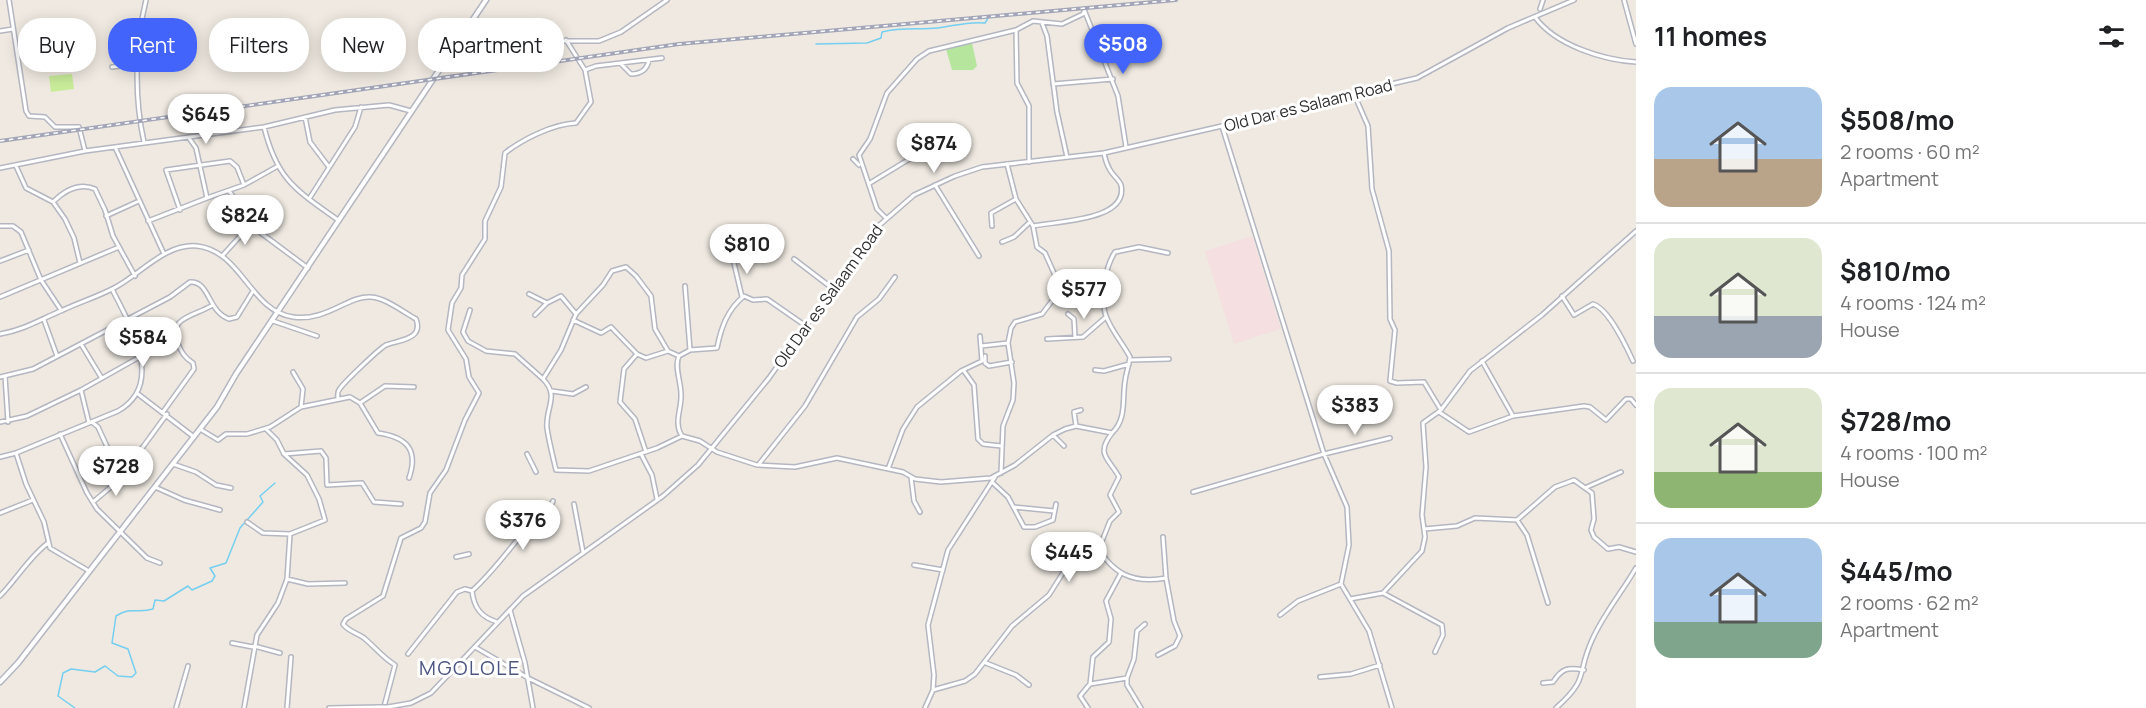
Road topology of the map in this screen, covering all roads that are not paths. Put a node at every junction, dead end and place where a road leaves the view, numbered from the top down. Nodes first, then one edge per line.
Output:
1 (9, 0) edge
2 (146, 0) edge
3 (486, 0) edge
4 (667, 0) edge
5 (1543, 0) edge
6 (1574, 0) edge
7 (1624, 0) edge
8 (1540, 9) dead end
9 (1535, 17) junction
10 (144, 18) edge
11 (474, 18) edge
12 (1042, 24) junction
13 (13, 29) junction
14 (1016, 30) junction
15 (0, 31) edge
16 (1635, 35) edge
17 (566, 40) joint
18 (1636, 44) edge
19 (662, 58) dead end
20 (649, 60) junction
21 (1636, 62) edge
22 (619, 63) junction
23 (585, 70) junction
24 (138, 72) edge
25 (438, 72) edge
26 (1113, 79) junction
27 (1053, 84) junction
28 (1354, 94) junction
29 (361, 107) junction
30 (413, 112) junction
31 (305, 117) junction
32 (1222, 126) junction
33 (264, 127) junction
34 (201, 135) junction
35 (188, 137) junction
36 (144, 142) junction
37 (194, 145) junction
38 (115, 147) junction
39 (1126, 147) junction
40 (85, 151) junction
41 (921, 152) dead end
42 (1104, 153) junction
43 (1067, 157) junction
44 (853, 159) dead end
45 (1029, 162) junction
46 (1007, 164) junction
47 (16, 165) junction
48 (198, 166) junction
49 (278, 166) junction
50 (329, 166) junction
51 (861, 166) junction
52 (0, 168) edge
53 (870, 183) junction
54 (244, 185) junction
55 (935, 185) junction
56 (229, 191) junction
57 (207, 198) junction
58 (309, 199) junction
59 (1016, 199) junction
60 (139, 201) junction
61 (53, 202) junction
62 (180, 210) junction
63 (106, 216) junction
64 (886, 218) junction
65 (148, 221) junction
66 (340, 221) junction
67 (252, 223) junction
68 (1032, 224) junction
69 (0, 226) edge
70 (992, 226) dead end
71 (1636, 231) edge
72 (1002, 242) dead end
73 (119, 247) junction
74 (29, 250) junction
75 (1168, 253) dead end
76 (164, 254) junction
77 (223, 255) junction
78 (979, 256) dead end
79 (733, 259) dead end
80 (794, 259) dead end
81 (0, 261) edge
82 (80, 264) junction
83 (308, 268) junction
84 (135, 276) junction
85 (896, 277) dead end
86 (41, 279) junction
87 (685, 286) dead end
88 (832, 288) junction
89 (112, 289) junction
90 (1061, 289) junction
91 (254, 291) junction
92 (530, 294) dead end
93 (1562, 296) junction
94 (0, 297) edge
95 (742, 297) junction
96 (547, 303) junction
97 (1068, 304) dead end
98 (211, 306) junction
99 (61, 310) junction
100 (470, 310) dead end
101 (279, 313) junction
102 (576, 314) junction
103 (1068, 314) dead end
104 (535, 315) dead end
105 (1106, 317) junction
106 (44, 320) junction
107 (128, 320) junction
108 (573, 320) junction
109 (273, 321) junction
110 (806, 326) junction
111 (0, 334) edge
112 (317, 336) dead end
113 (980, 336) dead end
114 (175, 337) junction
115 (1075, 337) junction
116 (1047, 339) dead end
117 (1008, 343) junction
118 (81, 344) junction
119 (981, 346) junction
120 (690, 350) junction
121 (668, 351) junction
122 (637, 354) junction
123 (57, 356) junction
124 (679, 356) junction
125 (985, 356) dead end
126 (142, 357) junction
127 (1169, 359) dead end
128 (1482, 361) junction
129 (1633, 361) dead end
130 (1012, 362) junction
131 (1130, 362) junction
132 (1095, 370) dead end
133 (963, 371) junction
134 (293, 372) dead end
135 (2, 377) edge
136 (101, 377) junction
137 (543, 379) junction
138 (414, 387) dead end
139 (586, 387) dead end
140 (81, 390) junction
141 (552, 391) junction
142 (138, 394) junction
143 (338, 399) junction
144 (360, 403) junction
145 (1636, 405) edge
146 (301, 407) junction
147 (1081, 410) dead end
148 (1439, 411) junction
149 (165, 413) junction
150 (1513, 416) junction
151 (0, 422) edge
152 (9, 422) junction
153 (90, 422) junction
154 (1076, 426) junction
155 (264, 428) junction
156 (200, 429) junction
157 (1113, 433) junction
158 (60, 434) junction
159 (1053, 435) junction
160 (682, 436) junction
161 (194, 437) junction
162 (1390, 438) dead end
163 (1001, 446) junction
164 (1064, 446) dead end
165 (713, 449) junction
166 (16, 453) junction
167 (643, 453) junction
168 (1324, 453) junction
169 (284, 454) junction
170 (527, 454) dead end
171 (0, 457) edge
172 (173, 464) junction
173 (759, 464) junction
174 (888, 469) junction
175 (536, 472) dead end
176 (1621, 472) dead end
177 (1001, 473) junction
178 (121, 477) junction
179 (912, 477) junction
180 (995, 477) junction
181 (409, 478) dead end
182 (993, 483) junction
183 (155, 487) junction
184 (231, 488) dead end
185 (1587, 488) junction
186 (1193, 492) dead end
187 (33, 500) junction
188 (658, 500) junction
189 (553, 501) dead end
190 (93, 502) junction
191 (401, 504) dead end
192 (574, 504) dead end
193 (1056, 504) dead end
194 (1014, 507) junction
195 (220, 510) dead end
196 (1054, 511) junction
197 (920, 512) dead end
198 (0, 513) edge
199 (1517, 520) junction
200 (247, 522) dead end
201 (1424, 529) junction
202 (120, 532) junction
203 (290, 534) junction
204 (1163, 537) dead end
205 (48, 543) junction
206 (1096, 544) junction
207 (583, 552) junction
208 (1636, 552) edge
209 (469, 554) dead end
210 (456, 557) dead end
211 (160, 563) dead end
212 (914, 565) dead end
213 (1636, 568) edge
214 (943, 570) junction
215 (89, 571) junction
216 (1121, 573) junction
217 (1166, 578) junction
218 (288, 579) junction
219 (345, 583) dead end
220 (1341, 584) junction
221 (472, 591) junction
222 (1383, 593) junction
223 (0, 596) edge
224 (1350, 599) junction
225 (1548, 603) dead end
226 (510, 608) junction
227 (1280, 615) dead end
228 (485, 619) junction
229 (496, 622) junction
230 (1145, 624) dead end
231 (491, 629) junction
232 (231, 643) dead end
233 (254, 646) junction
234 (475, 647) junction
235 (1435, 652) dead end
236 (280, 653) dead end
237 (408, 654) dead end
238 (1158, 655) dead end
239 (291, 657) dead end
240 (986, 663) junction
241 (1381, 665) junction
242 (188, 666) dead end
243 (1584, 670) junction
244 (1320, 677) dead end
245 (528, 678) junction
246 (1127, 678) junction
247 (0, 682) edge
248 (1543, 683) dead end
249 (1090, 684) junction
250 (1029, 685) dead end
251 (933, 690) junction
252 (342, 707) edge
253 (379, 707) edge
254 (386, 707) edge
255 (176, 708) edge
256 (244, 708) edge
257 (287, 708) edge
258 (329, 708) edge
259 (533, 708) edge
260 (589, 708) edge
261 (925, 708) edge
262 (1088, 708) edge
263 (1141, 708) edge
264 (1392, 708) edge
265 (1556, 708) edge

1 - 13 street
2 - 10 street
3 - 11 main road
4 - 17 street
5 - 8 street
6 - 9 street, Old Dar es Salaam Road
7 - 16 street
9 - 21 street
9 - 28 street, Old Dar es Salaam Road
12 - 14 street
12 - 26 street
12 - 27 street
13 - 15 street
13 - 40 street
14 - 45 street
14 - 51 street
16 - 18 street
17 - 23 street
19 - 20 street
20 - 22 street
20 - 22 street
22 - 23 street
23 - 254 street
24 - 36 street
25 - 30 main road
26 - 27 street
26 - 39 street
27 - 43 street
28 - 32 street, Old Dar es Salaam Road
28 - 148 street
29 - 30 street
29 - 31 street
29 - 50 street
30 - 66 main road
31 - 33 street
31 - 50 street
32 - 39 street, Old Dar es Salaam Road
32 - 168 street
33 - 34 street
33 - 49 street
34 - 35 street
34 - 37 street
35 - 36 street
35 - 37 street
36 - 38 street
37 - 48 street
38 - 40 street
38 - 60 street
39 - 42 street, Old Dar es Salaam Road
40 - 47 street
41 - 53 street
42 - 43 street, Old Dar es Salaam Road
42 - 68 street
43 - 45 street, Old Dar es Salaam Road
44 - 51 street
45 - 46 street, Old Dar es Salaam Road
46 - 55 street, Old Dar es Salaam Road
46 - 59 street
47 - 52 street
47 - 61 street
48 - 54 street
48 - 57 street
48 - 62 street
49 - 54 street
49 - 58 street
50 - 58 street
51 - 53 street
53 - 64 street
54 - 56 street
55 - 64 street, Old Dar es Salaam Road
55 - 78 street
56 - 57 street
56 - 67 street
57 - 62 street
58 - 66 street
59 - 68 street
59 - 70 street
60 - 63 street
60 - 65 street
61 - 63 street
61 - 82 street
62 - 65 street
63 - 73 street
64 - 88 street, Old Dar es Salaam Road
65 - 76 street
66 - 83 main road
67 - 77 street
67 - 83 street
68 - 72 street
68 - 90 street
69 - 74 street
71 - 93 street
73 - 82 street
73 - 84 street
74 - 81 street
74 - 86 street
75 - 105 street
76 - 77 street
76 - 84 street
77 - 91 street
79 - 95 street
80 - 88 street
82 - 86 street
83 - 101 main road
84 - 89 street
85 - 173 street
86 - 94 street
86 - 99 street
87 - 120 street
88 - 110 street, Old Dar es Salaam Road
89 - 99 street
89 - 107 street
90 - 97 street
90 - 117 street
91 - 98 street
91 - 101 street
92 - 96 street
93 - 128 street
93 - 129 street
95 - 110 street
95 - 120 street
96 - 102 street
96 - 104 street
98 - 107 street
98 - 114 street
99 - 106 street
100 - 137 street
101 - 109 main road
101 - 143 street
102 - 108 street
102 - 121 street
103 - 115 street
105 - 115 street
105 - 131 street
106 - 111 street
106 - 123 street
107 - 118 street
107 - 126 street
108 - 122 street
108 - 137 street
109 - 112 street
109 - 156 main road
110 - 165 street, Old Dar es Salaam Road
113 - 119 street
114 - 126 street
114 - 149 street
115 - 116 street
117 - 119 street
117 - 130 street
118 - 123 street
118 - 136 street
119 - 133 street
120 - 124 street
121 - 122 street
121 - 124 street
122 - 167 street
123 - 135 street
124 - 160 street
125 - 130 street
126 - 136 street
126 - 142 street
127 - 131 street
128 - 148 street
128 - 150 street
130 - 163 street
131 - 132 street
131 - 157 street
133 - 163 street
133 - 174 street
134 - 146 street
135 - 152 street
136 - 140 street
137 - 141 street
138 - 144 street
139 - 141 street
140 - 152 street
140 - 153 street
141 - 167 street
142 - 149 street
142 - 153 street
143 - 144 street
143 - 146 street
144 - 181 street
145 - 150 street
146 - 155 street
147 - 154 street
148 - 150 street
148 - 201 street
149 - 161 street
149 - 178 street
151 - 152 street
153 - 158 street
153 - 178 street
154 - 157 street
154 - 159 street
155 - 156 street
155 - 169 street
156 - 161 main road
157 - 206 street
158 - 166 street
158 - 190 street
159 - 164 street
159 - 177 street
160 - 165 street
160 - 167 street
161 - 172 main road
162 - 168 street
163 - 177 street
165 - 173 street
165 - 188 street, Old Dar es Salaam Road
166 - 171 street
166 - 187 street
167 - 188 street
168 - 186 street
168 - 220 street
169 - 191 street
169 - 203 street
170 - 175 street
172 - 183 main road
172 - 184 street
173 - 174 street
174 - 179 street
176 - 185 street
177 - 180 street
178 - 190 street
179 - 180 street
179 - 197 street
180 - 182 street
182 - 194 street
182 - 214 street
183 - 195 street
183 - 202 main road
185 - 199 street
185 - 208 street
187 - 198 street
187 - 205 street
188 - 207 street, Old Dar es Salaam Road
189 - 221 street
190 - 202 street
192 - 207 street
193 - 196 street
194 - 196 street
194 - 196 street
199 - 201 street
199 - 225 street
200 - 203 street
201 - 222 street
202 - 211 street
202 - 215 main road
203 - 218 street
204 - 217 street
205 - 215 street
205 - 223 street
206 - 216 street
206 - 240 street
207 - 226 street, Old Dar es Salaam Road
209 - 210 street
212 - 214 street
213 - 243 street
214 - 251 street
215 - 247 main road
216 - 217 street
216 - 249 street
217 - 238 street
218 - 219 street
218 - 233 street
220 - 224 street
220 - 227 street
221 - 228 street
221 - 237 street
222 - 224 street
222 - 235 street
224 - 241 street
226 - 229 street, Old Dar es Salaam Road
226 - 245 street
228 - 229 street
228 - 231 street
229 - 231 street, Old Dar es Salaam Road
230 - 246 street
231 - 234 street, Old Dar es Salaam Road
232 - 233 street
233 - 236 street
233 - 256 street
234 - 245 street
234 - 254 street, Old Dar es Salaam Road
239 - 257 street
240 - 250 street
240 - 251 street
241 - 244 street
241 - 264 street
242 - 255 street
243 - 248 street
243 - 265 street
245 - 259 street
245 - 260 street
246 - 249 street
246 - 263 street
249 - 262 street
251 - 261 street
252 - 253 street
252 - 258 street
253 - 254 street, Old Dar es Salaam Road, bridge

